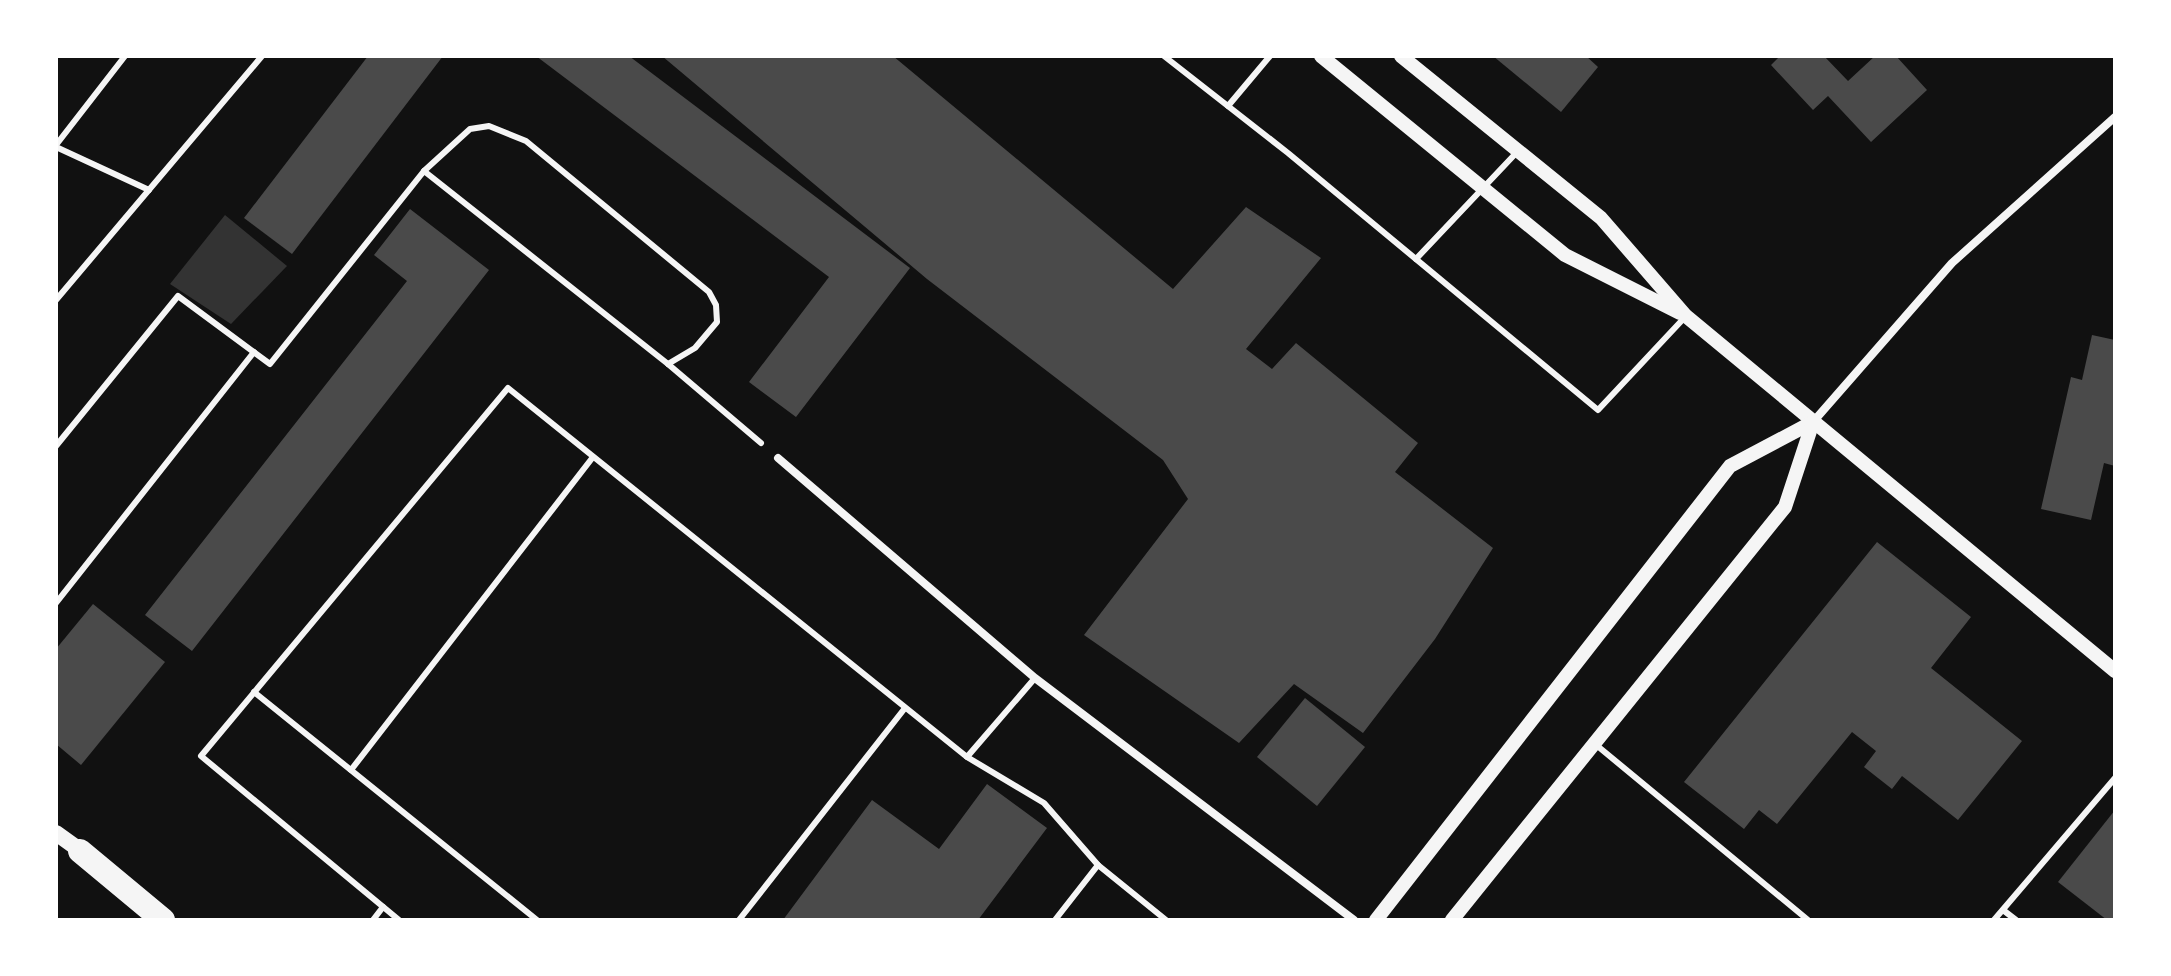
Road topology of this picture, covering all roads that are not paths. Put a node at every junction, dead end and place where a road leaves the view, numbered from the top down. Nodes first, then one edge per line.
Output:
1 (125, 56) edge
2 (262, 56) edge
3 (1164, 56) edge
4 (1270, 56) edge
5 (1321, 56) edge
6 (1401, 56) edge
7 (1228, 106) junction
8 (2115, 117) edge
9 (56, 146) edge
10 (1518, 151) junction
11 (424, 171) junction
12 (1483, 188) junction
13 (149, 190) junction
14 (1416, 259) junction
15 (56, 300) edge
16 (1686, 316) junction
17 (254, 352) junction
18 (668, 364) junction
19 (1813, 422) junction
20 (761, 443) dead end
21 (56, 446) edge
22 (593, 457) junction
23 (778, 458) dead end
24 (56, 603) edge
25 (2115, 671) edge
26 (1035, 678) junction
27 (254, 692) junction
28 (905, 708) junction
29 (1595, 744) junction
30 (967, 757) junction
31 (351, 770) junction
32 (2115, 778) edge
33 (56, 833) edge
34 (80, 851) junction
35 (1098, 865) junction
36 (383, 907) junction
37 (2003, 910) junction
38 (163, 920) edge
39 (177, 920) edge
40 (373, 920) edge
41 (399, 920) edge
42 (537, 920) edge
43 (739, 920) edge
44 (1055, 920) edge
45 (1166, 920) edge
46 (1354, 920) edge
47 (1376, 920) edge
48 (1452, 920) edge
49 (1808, 920) edge
50 (1994, 920) edge
51 (2016, 920) edge

1 - 9 lane
2 - 13 lane
3 - 7 lane
4 - 7 lane
5 - 12 street
6 - 10 street
7 - 14 lane
8 - 19 street
9 - 13 lane
10 - 12 lane
10 - 16 street
11 - 17 lane
11 - 18 lane
11 - 18 lane
12 - 14 lane
12 - 16 street
13 - 15 lane
14 - 16 lane
16 - 19 street
17 - 21 lane
17 - 24 lane
18 - 20 lane
19 - 25 street
19 - 29 street
19 - 47 street
22 - 27 lane
22 - 28 lane
22 - 31 lane
23 - 26 street
26 - 30 lane
26 - 46 street
27 - 31 lane
27 - 36 lane
28 - 30 lane
28 - 43 lane
29 - 48 street
29 - 49 lane
30 - 35 lane
31 - 42 lane
32 - 37 lane
33 - 34 main road
34 - 38 highway
34 - 39 main road
35 - 44 lane
35 - 45 lane
36 - 40 lane
36 - 41 lane
37 - 50 lane
37 - 51 lane

